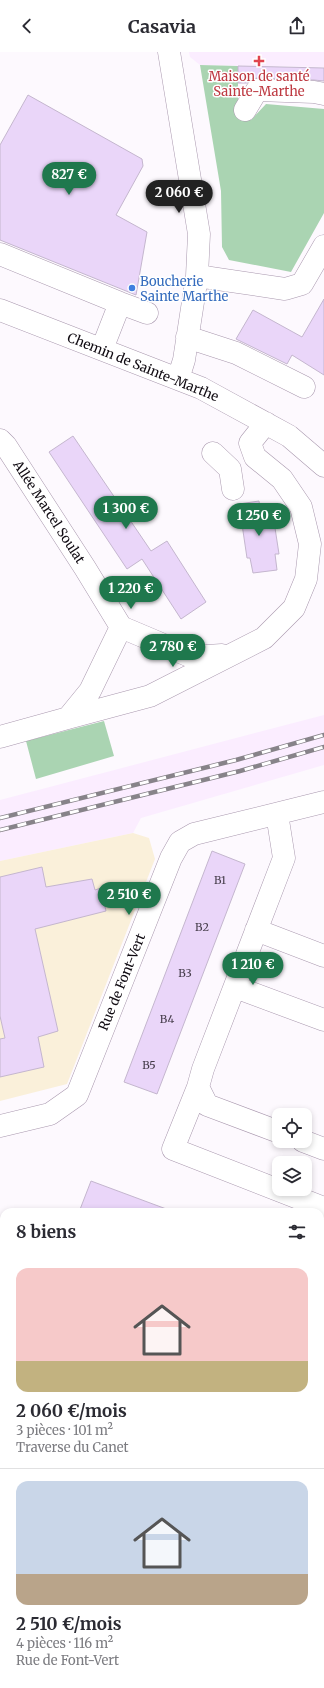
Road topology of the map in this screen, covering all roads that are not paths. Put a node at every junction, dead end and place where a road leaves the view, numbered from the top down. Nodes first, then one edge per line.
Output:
1 (169, 52) edge
2 (324, 94) edge
3 (245, 110) dead end
4 (324, 246) edge
5 (0, 254) edge
6 (197, 276) junction
7 (120, 303) junction
8 (0, 310) edge
9 (147, 313) dead end
10 (187, 337) junction
11 (102, 349) junction
12 (178, 379) junction
13 (304, 387) dead end
14 (266, 423) junction
15 (0, 440) edge
16 (250, 443) junction
17 (213, 453) dead end
18 (323, 463) edge
19 (121, 627) junction
20 (234, 654) junction
21 (68, 718) junction
22 (0, 737) edge
23 (324, 802) edge
24 (278, 814) junction
25 (256, 930) junction
26 (324, 956) edge
27 (235, 987) junction
28 (324, 1020) edge
29 (198, 1087) junction
30 (0, 1126) edge
31 (272, 1129) edge
32 (312, 1144) edge
33 (324, 1149) edge
34 (324, 1208) edge

1 - 6 street
2 - 3 street
4 - 6 street
5 - 7 street
6 - 10 street
7 - 9 street
7 - 11 street
8 - 11 street, Chemin de Sainte-Marthe
10 - 12 street
10 - 13 street
11 - 12 street, Chemin de Sainte-Marthe
12 - 14 street, Chemin de Sainte-Marthe
14 - 16 street
14 - 18 street, Chemin de Sainte-Marthe
15 - 19 street, Allée Marcel Soulat
16 - 17 street
16 - 20 street
19 - 20 street
19 - 21 street
20 - 21 street
21 - 22 street
23 - 24 street, Rue de Font-Vert
24 - 25 street
24 - 30 street, Rue de Font-Vert
25 - 26 street
25 - 27 street
27 - 28 street
27 - 29 street
29 - 31 street
29 - 34 street
32 - 33 street

